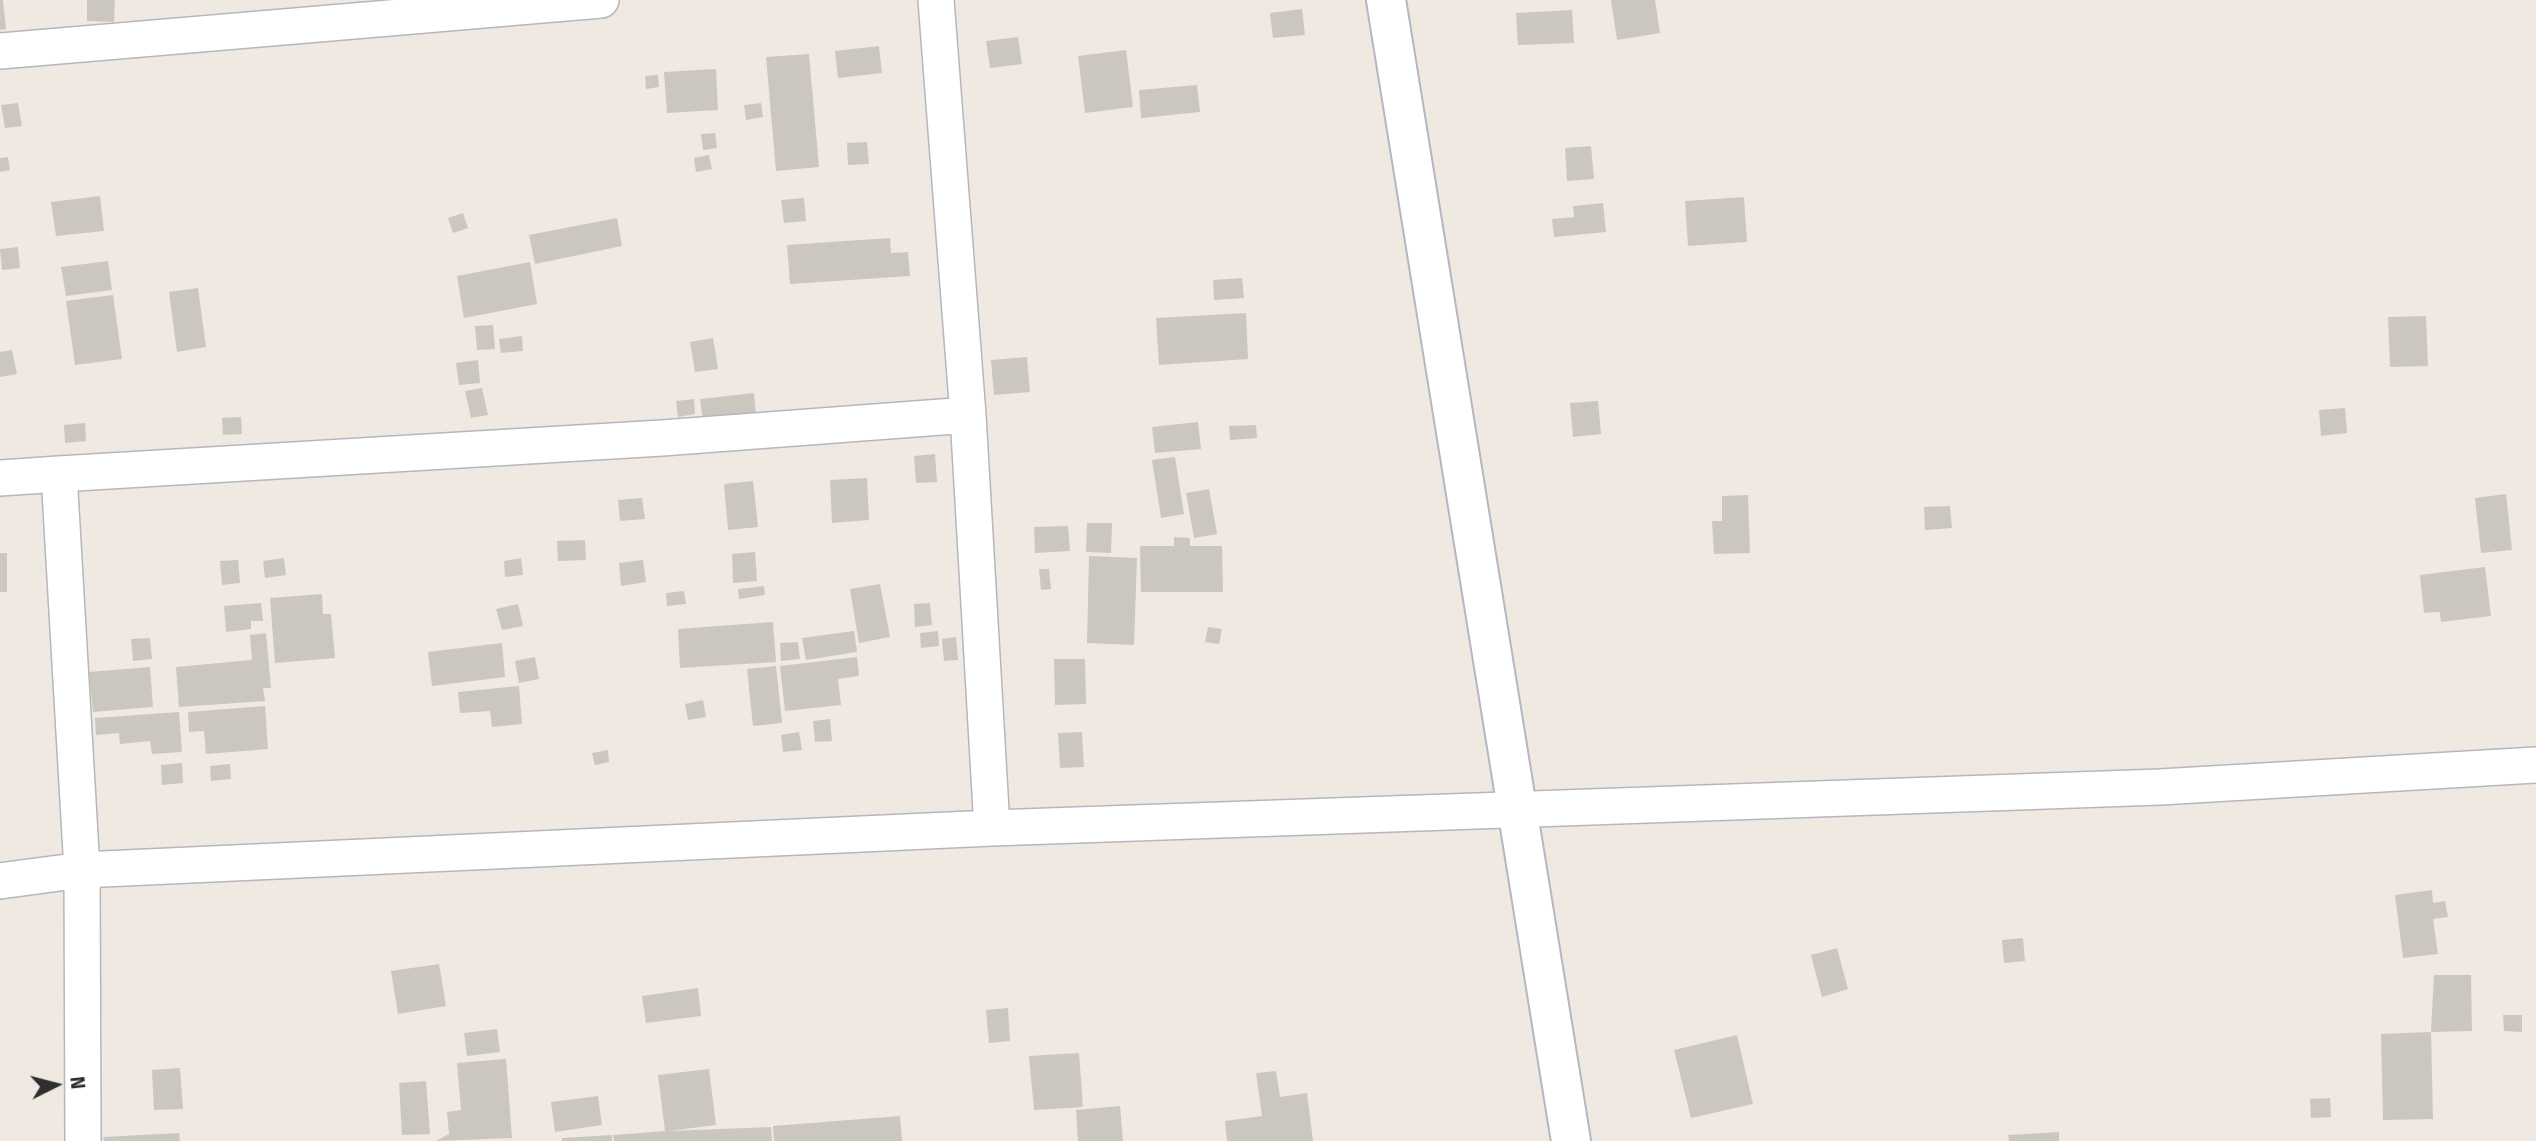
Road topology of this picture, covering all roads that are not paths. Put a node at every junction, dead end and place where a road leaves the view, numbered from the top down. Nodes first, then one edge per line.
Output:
1 (601, 0) edge
2 (936, 0) edge
3 (1386, 0) edge
4 (0, 51) edge
5 (968, 415) junction
6 (59, 474) junction
7 (0, 478) edge
8 (2536, 765) edge
9 (1517, 809) junction
10 (992, 828) junction
11 (82, 870) junction
12 (0, 881) edge
13 (83, 1141) edge
14 (1570, 1141) edge

1 - 4 street
2 - 5 street
3 - 9 street
5 - 6 street
5 - 10 street
6 - 7 street
6 - 11 street
8 - 9 street
9 - 10 street
9 - 14 street
10 - 11 street
11 - 12 street
11 - 13 street

